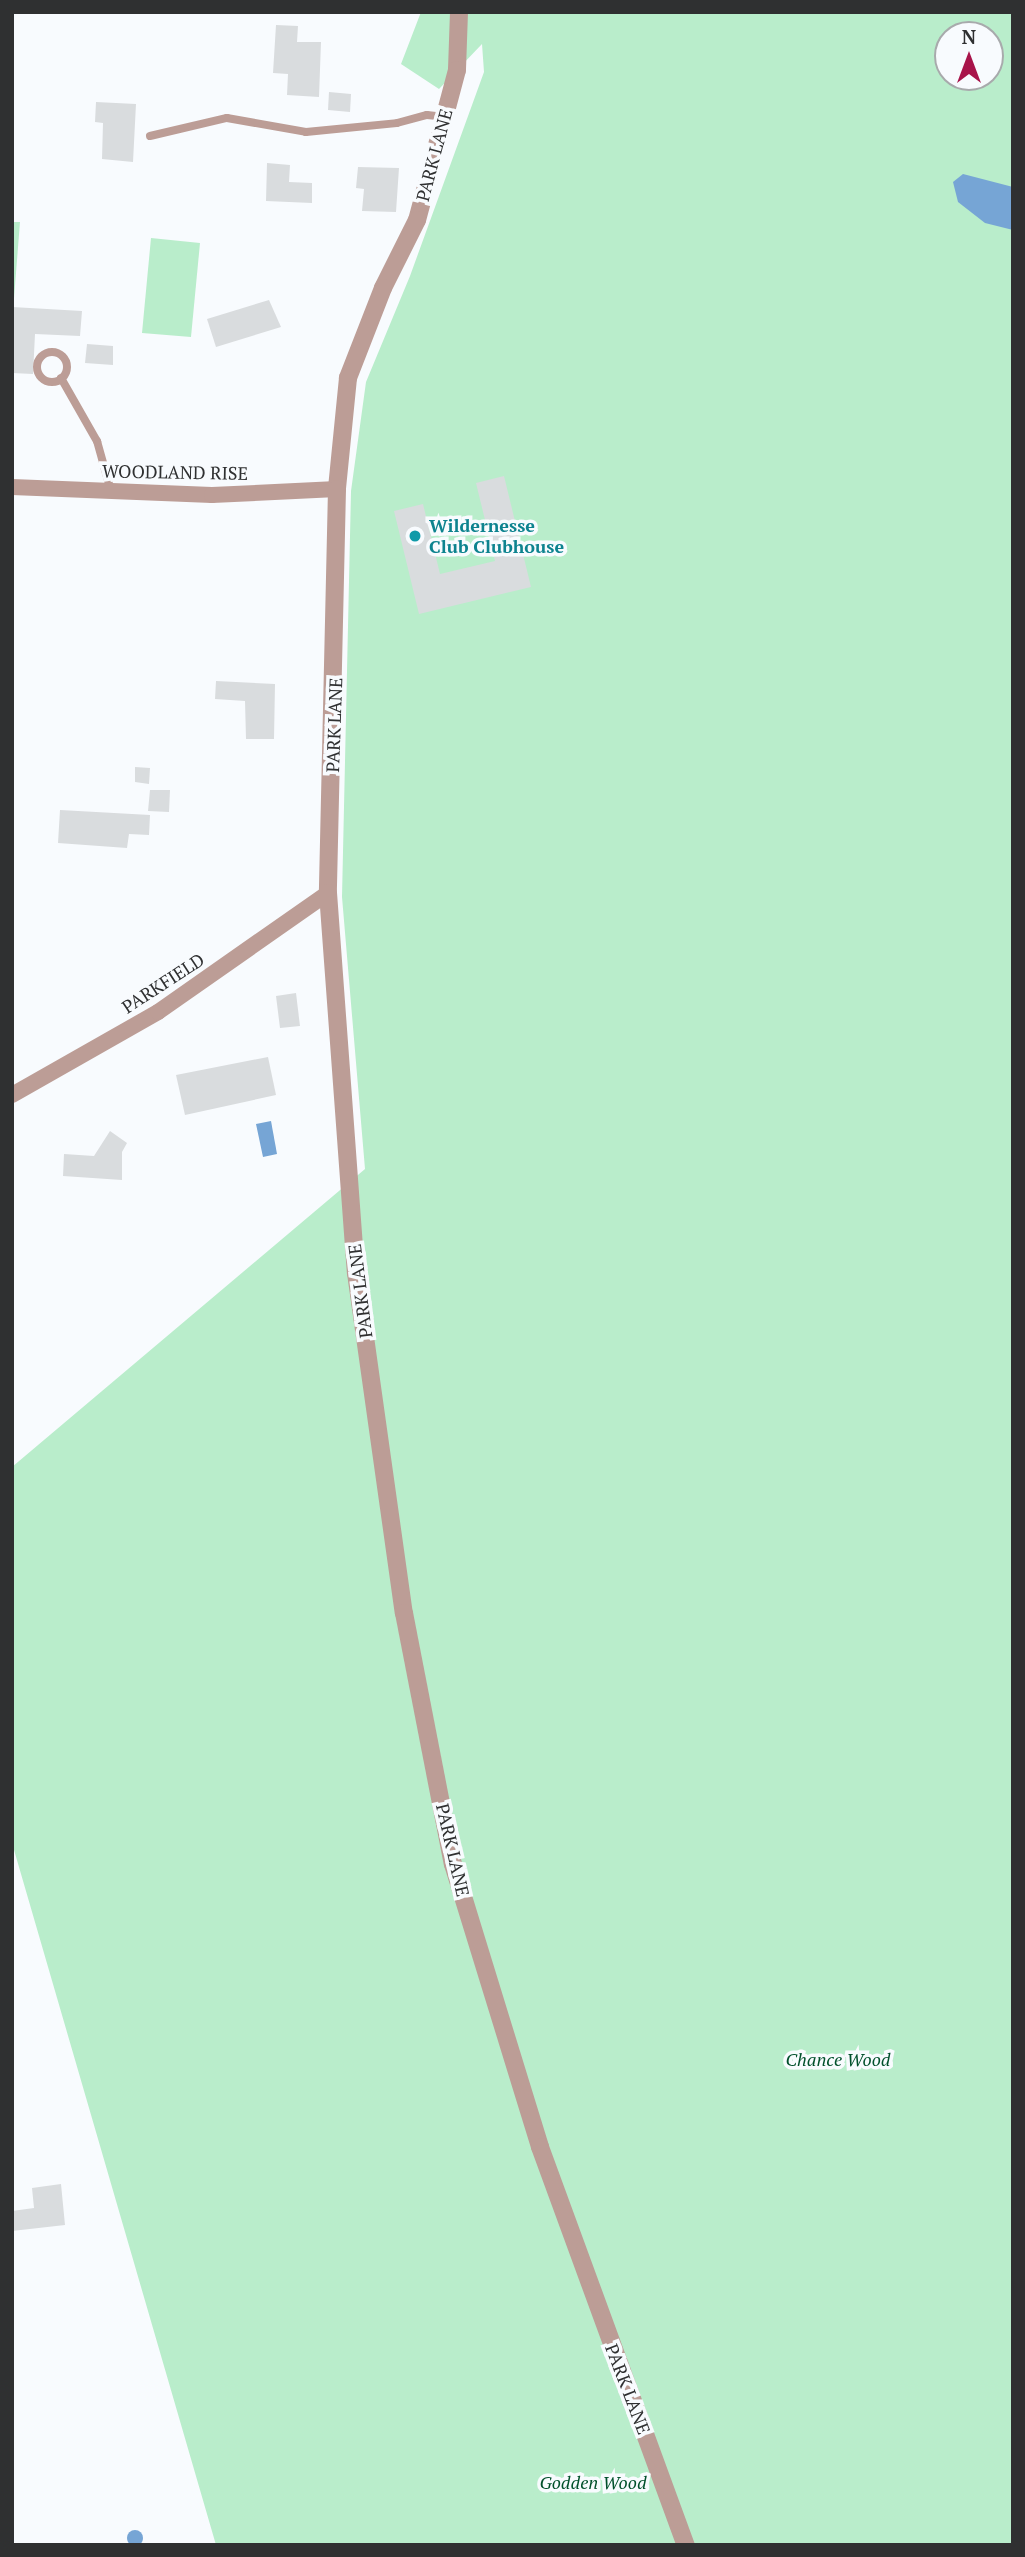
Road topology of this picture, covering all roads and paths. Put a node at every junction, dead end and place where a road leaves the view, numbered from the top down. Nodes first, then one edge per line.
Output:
1 (459, 12) edge
2 (444, 117) junction
3 (150, 136) dead end
4 (61, 378) dead end
5 (12, 487) edge
6 (337, 489) junction
7 (111, 491) junction
8 (328, 893) junction
9 (12, 1095) edge
10 (685, 2545) edge

1 - 2 street, PARK LANE
2 - 3 lane
2 - 6 street, PARK LANE
4 - 7 lane
5 - 7 street, WOODLAND RISE
6 - 7 street, WOODLAND RISE
6 - 8 street, PARK LANE
8 - 9 street, PARKFIELD
8 - 10 street, PARK LANE

